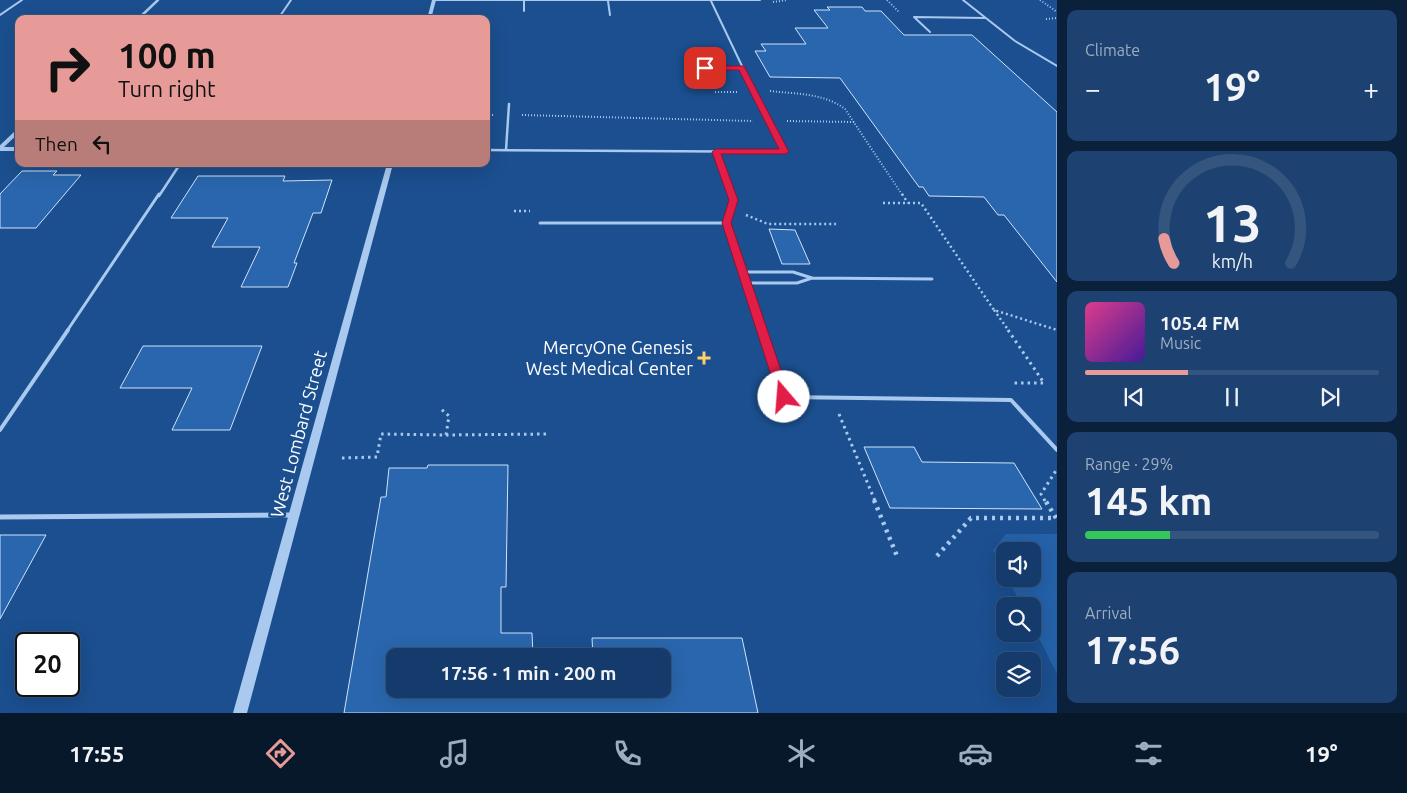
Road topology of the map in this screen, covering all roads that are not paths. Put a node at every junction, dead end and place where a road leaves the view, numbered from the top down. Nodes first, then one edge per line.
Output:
1 (22, 0) edge
2 (158, 0) edge
3 (291, 0) edge
4 (434, 0) edge
5 (553, 0) edge
6 (760, 0) edge
7 (963, 0) edge
8 (524, 1) edge
9 (608, 1) edge
10 (690, 1) edge
11 (711, 1) edge
12 (524, 12) dead end
13 (0, 15) edge
14 (142, 15) edge
15 (281, 15) edge
16 (430, 15) edge
17 (610, 15) dead end
18 (985, 18) junction
19 (930, 32) dead end
20 (1057, 66) edge
21 (705, 68) dead end
22 (742, 68) junction
23 (509, 104) dead end
24 (15, 134) edge
25 (0, 148) edge
26 (15, 149) edge
27 (490, 150) edge
28 (506, 150) junction
29 (716, 152) junction
30 (178, 167) edge
31 (389, 167) edge
32 (540, 223) dead end
33 (726, 223) junction
34 (742, 272) junction
35 (812, 278) junction
36 (932, 279) dead end
37 (746, 283) junction
38 (0, 430) edge
39 (1057, 450) edge
40 (294, 515) junction
41 (0, 517) edge
42 (240, 713) edge

1 - 13 lane
2 - 14 street
3 - 15 lane
4 - 8 lane
4 - 16 street
5 - 8 lane
5 - 9 lane
6 - 11 lane
7 - 18 lane
8 - 12 lane
9 - 10 lane
9 - 17 lane
10 - 11 lane
11 - 22 lane
18 - 19 lane
18 - 20 lane
21 - 22 lane
22 - 29 lane
23 - 28 lane
24 - 25 street
25 - 26 street
27 - 28 lane
28 - 29 lane
29 - 33 lane
30 - 38 lane
31 - 40 street, West Lombard Street
32 - 33 lane
33 - 34 lane
34 - 35 lane
34 - 37 lane
35 - 36 lane
35 - 37 lane
37 - 39 lane
40 - 41 lane
40 - 42 street, West Lombard Street

